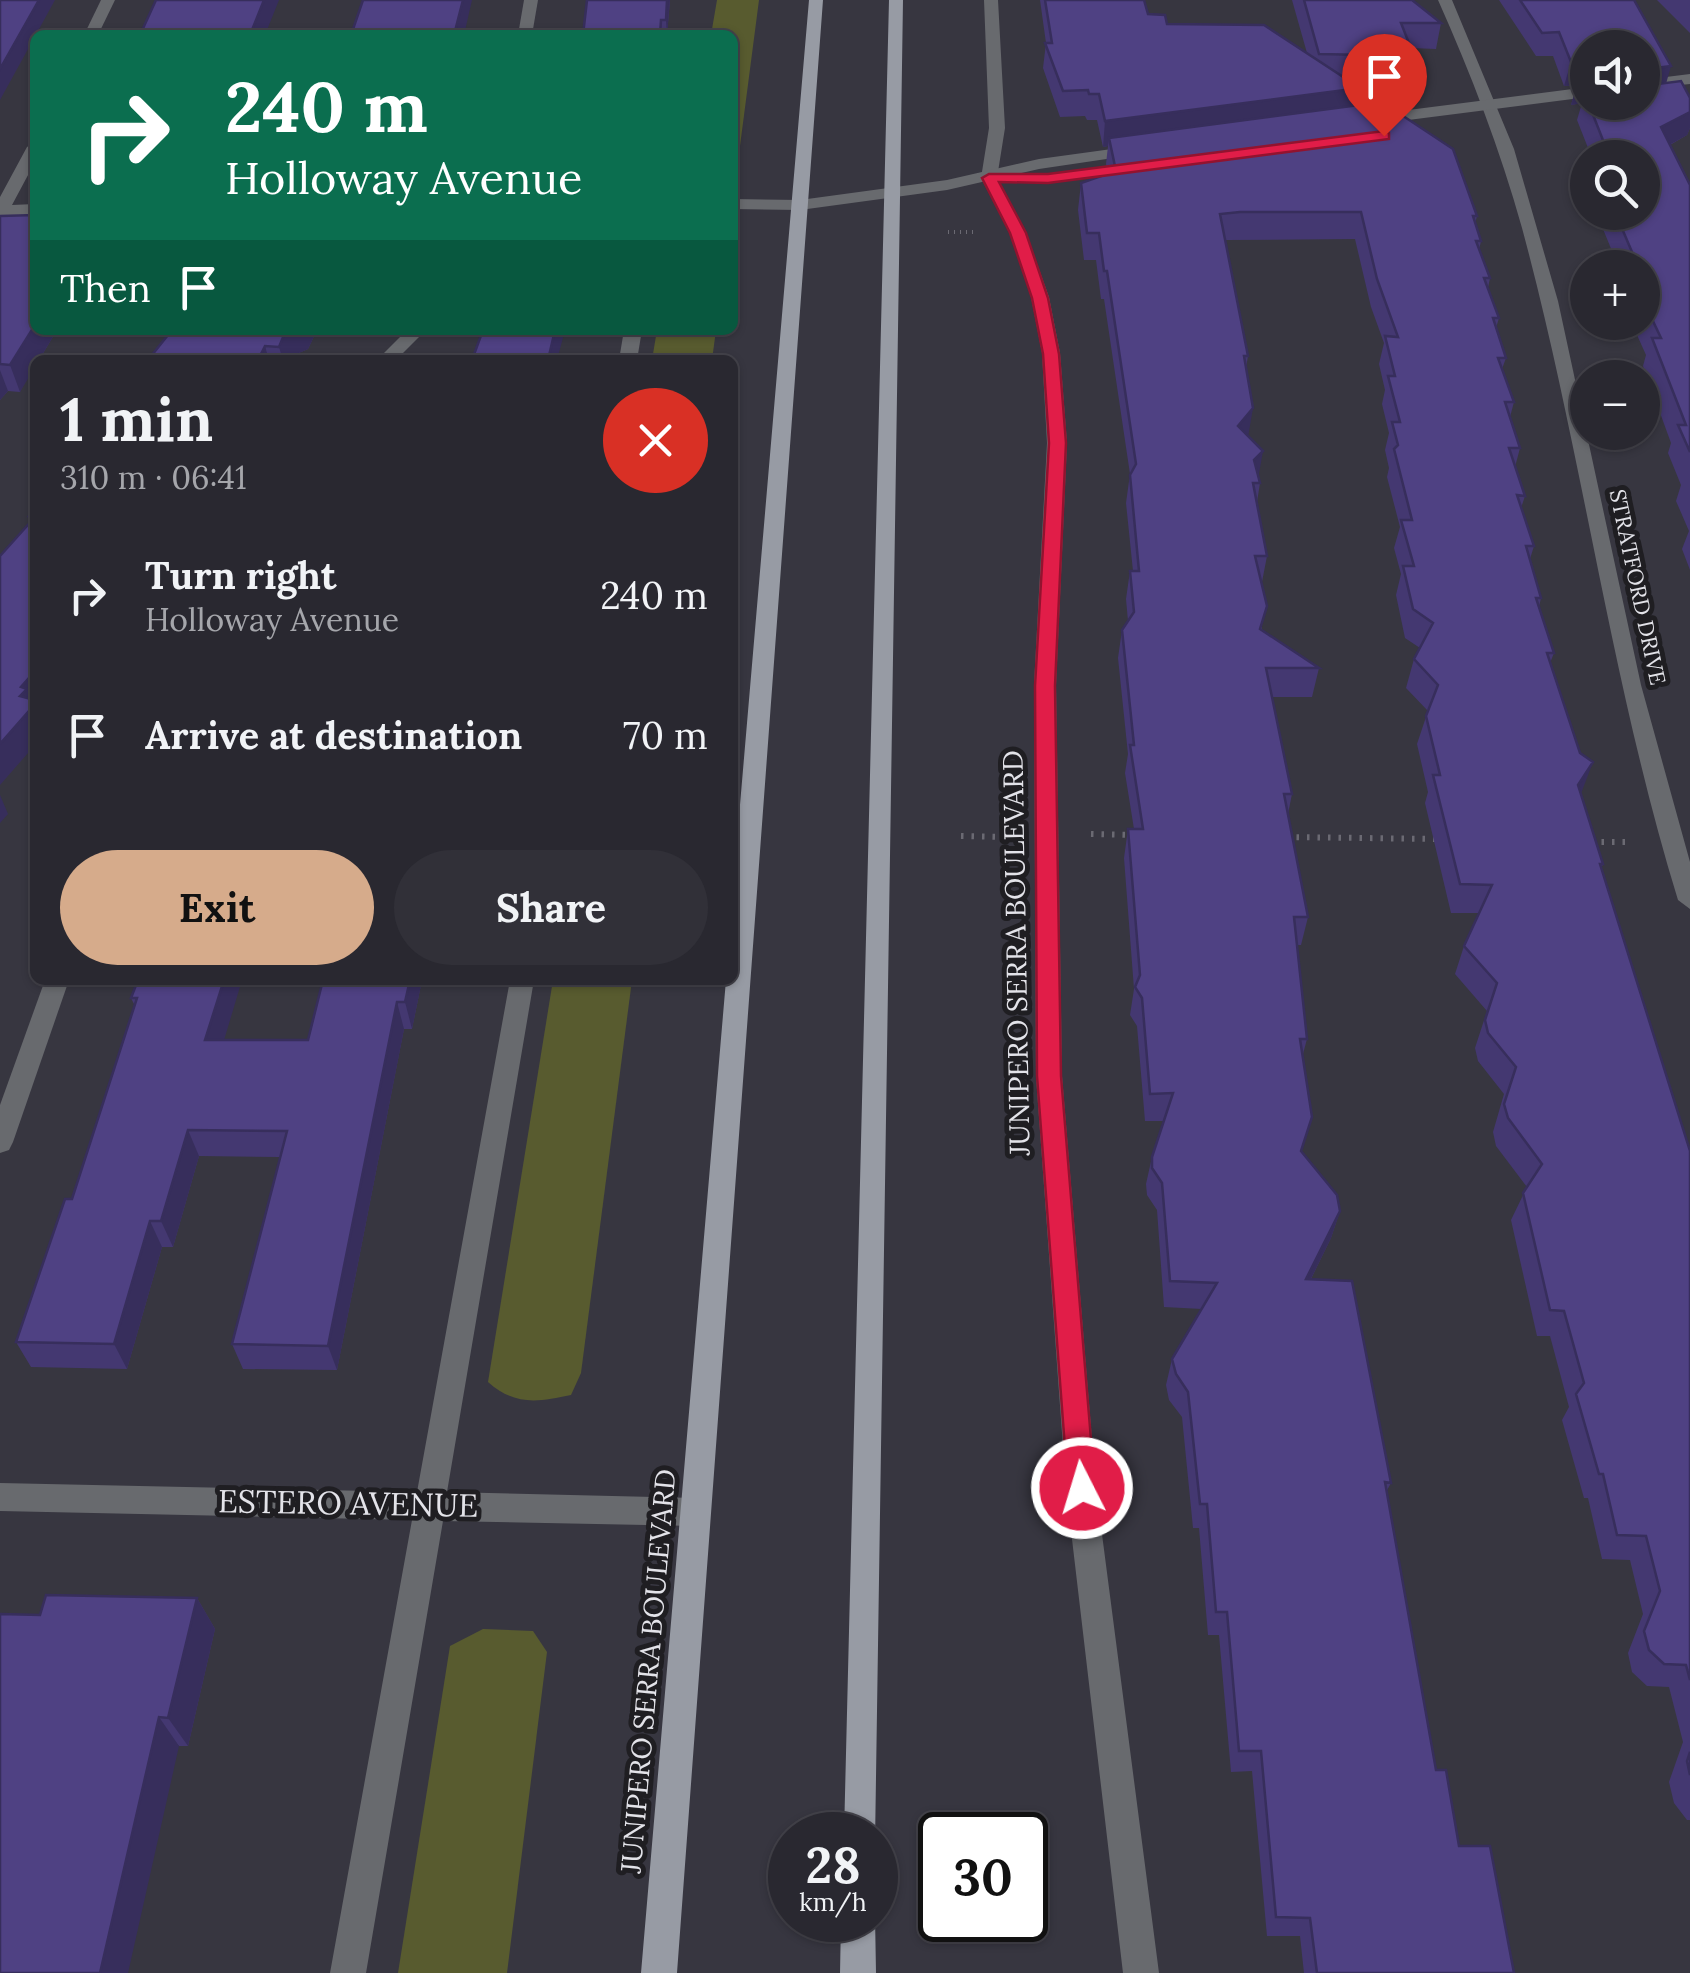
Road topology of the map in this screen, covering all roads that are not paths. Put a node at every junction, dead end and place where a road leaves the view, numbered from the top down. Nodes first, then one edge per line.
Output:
1 (108, 0) edge
2 (531, 0) edge
3 (816, 0) edge
4 (896, 0) edge
5 (991, 0) edge
6 (1445, 0) edge
7 (93, 30) edge
8 (525, 30) edge
9 (1690, 80) edge
10 (1660, 84) edge
11 (1690, 96) edge
12 (1660, 100) edge
13 (1570, 103) edge
14 (1496, 112) junction
15 (1342, 124) edge
16 (1364, 138) edge
17 (30, 156) edge
18 (1155, 157) edge
19 (989, 178) junction
20 (892, 193) junction
21 (738, 204) edge
22 (800, 205) junction
23 (1, 210) edge
24 (30, 210) edge
25 (411, 335) edge
26 (391, 355) edge
27 (1690, 900) edge
28 (738, 984) edge
29 (55, 985) edge
30 (521, 985) edge
31 (738, 985) edge
32 (0, 1142) edge
33 (0, 1497) edge
34 (433, 1504) junction
35 (696, 1512) junction
36 (861, 1812) edge
37 (859, 1942) edge
38 (348, 1973) edge
39 (658, 1973) edge
40 (858, 1973) edge
41 (1141, 1973) edge

1 - 7 street
2 - 8 street
3 - 22 main road, JUNIPERO SERRA BOULEVARD
4 - 20 main road
5 - 19 street
6 - 14 street, STRATFORD DRIVE
9 - 10 street
11 - 12 street
13 - 14 street
14 - 15 street
14 - 16 street
14 - 27 street, STRATFORD DRIVE
17 - 23 street
18 - 19 street
19 - 20 street
19 - 41 street, JUNIPERO SERRA BOULEVARD
20 - 22 street
20 - 36 main road
21 - 22 street
22 - 28 main road, JUNIPERO SERRA BOULEVARD
23 - 24 street
25 - 26 street
29 - 32 street
30 - 34 street
31 - 35 main road, JUNIPERO SERRA BOULEVARD
33 - 34 street, ESTERO AVENUE
34 - 35 street, ESTERO AVENUE
34 - 38 street
35 - 39 main road, JUNIPERO SERRA BOULEVARD
37 - 40 main road

